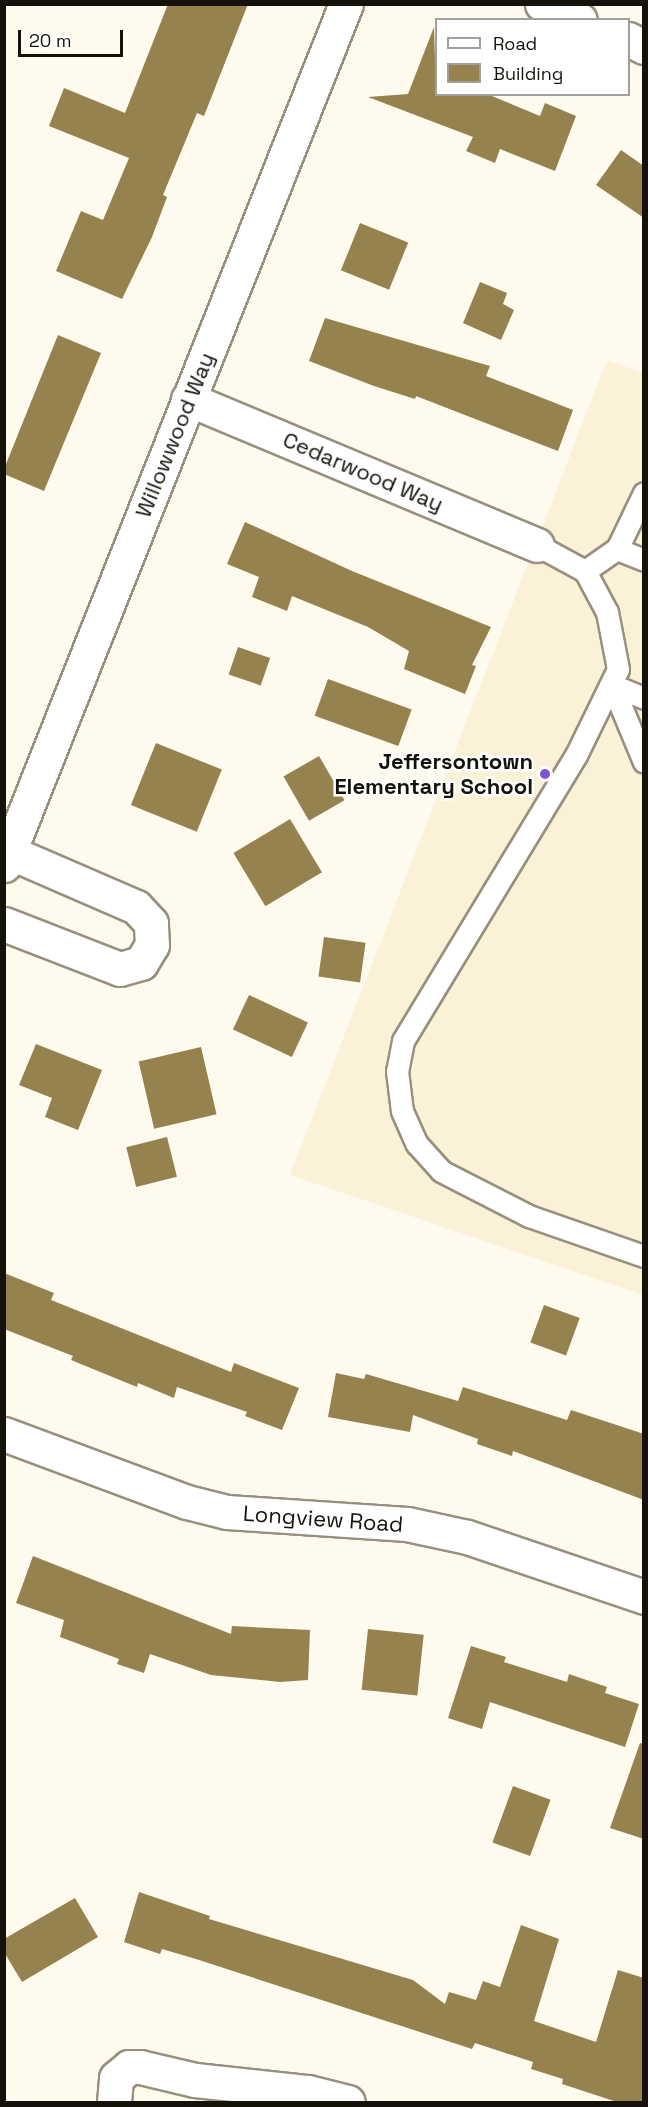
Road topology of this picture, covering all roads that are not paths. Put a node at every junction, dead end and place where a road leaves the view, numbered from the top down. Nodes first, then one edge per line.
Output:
1 (346, 4) edge
2 (542, 4) edge
3 (575, 18) edge
4 (630, 40) edge
5 (644, 47) edge
6 (189, 399) junction
7 (644, 493) edge
8 (537, 545) joint
9 (617, 549) junction
10 (644, 560) edge
11 (585, 571) junction
12 (612, 686) junction
13 (644, 698) edge
14 (644, 762) edge
15 (7, 858) edge
16 (4, 924) edge
17 (644, 1256) edge
18 (4, 1434) edge
19 (644, 1597) edge
20 (114, 2103) edge
21 (348, 2103) edge

1 - 6 street, Willowwood Way
2 - 3 street
4 - 5 street
6 - 8 street, Cedarwood Way
6 - 15 street, Willowwood Way
7 - 9 lane
8 - 11 lane
9 - 10 lane
9 - 11 lane
11 - 12 lane
12 - 13 lane
12 - 14 lane
12 - 17 lane
15 - 16 street
18 - 19 street, Longview Road
20 - 21 street

